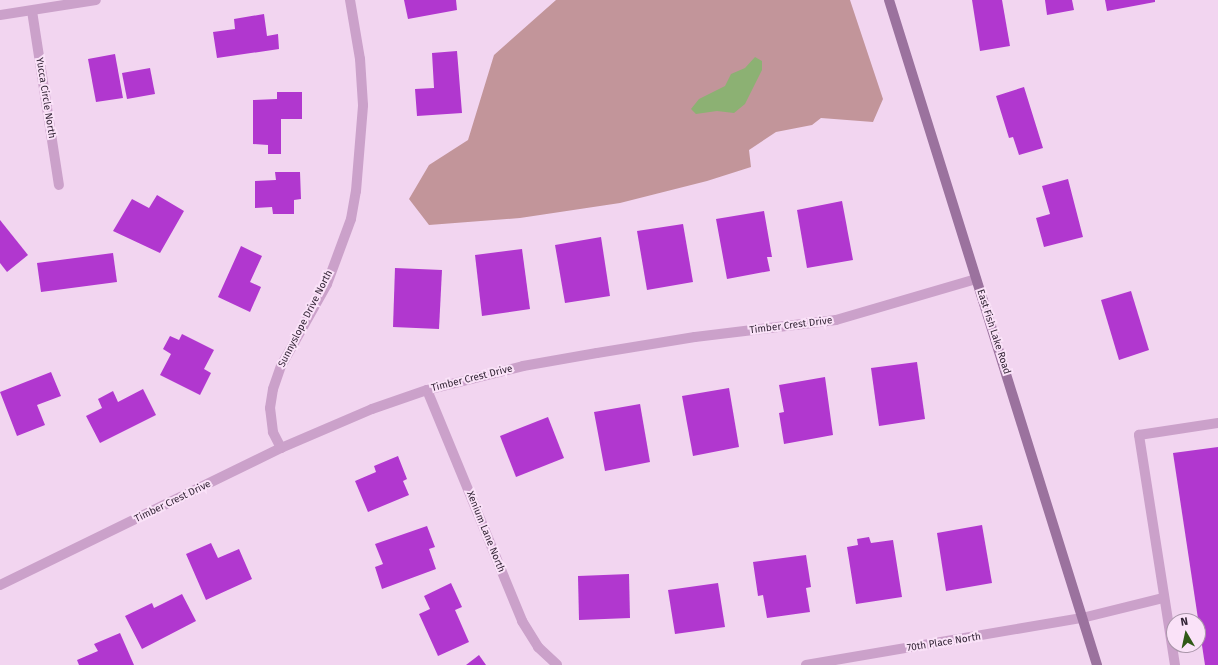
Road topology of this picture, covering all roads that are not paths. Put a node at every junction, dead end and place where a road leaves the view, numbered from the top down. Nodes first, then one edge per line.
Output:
1 (96, 0) edge
2 (350, 0) edge
3 (889, 0) edge
4 (32, 11) junction
5 (0, 15) edge
6 (59, 185) dead end
7 (976, 279) junction
8 (427, 390) junction
9 (1218, 423) edge
10 (281, 448) junction
11 (0, 585) edge
12 (1162, 598) junction
13 (1082, 618) junction
14 (557, 665) edge
15 (806, 665) edge
16 (1097, 665) edge
17 (1175, 665) edge

1 - 4 street
2 - 10 street, Sunnyslope Drive North
3 - 7 street, East Fish Lake Road
4 - 5 street
4 - 6 street, Yucca Circle North
7 - 8 street, Timber Crest Drive
7 - 13 street, East Fish Lake Road
8 - 10 street, Timber Crest Drive
8 - 14 street, Xenium Lane North
9 - 12 street
10 - 11 street, Timber Crest Drive
12 - 13 street, 70th Place North
12 - 17 street
13 - 15 street, 70th Place North
13 - 16 street, East Fish Lake Road

